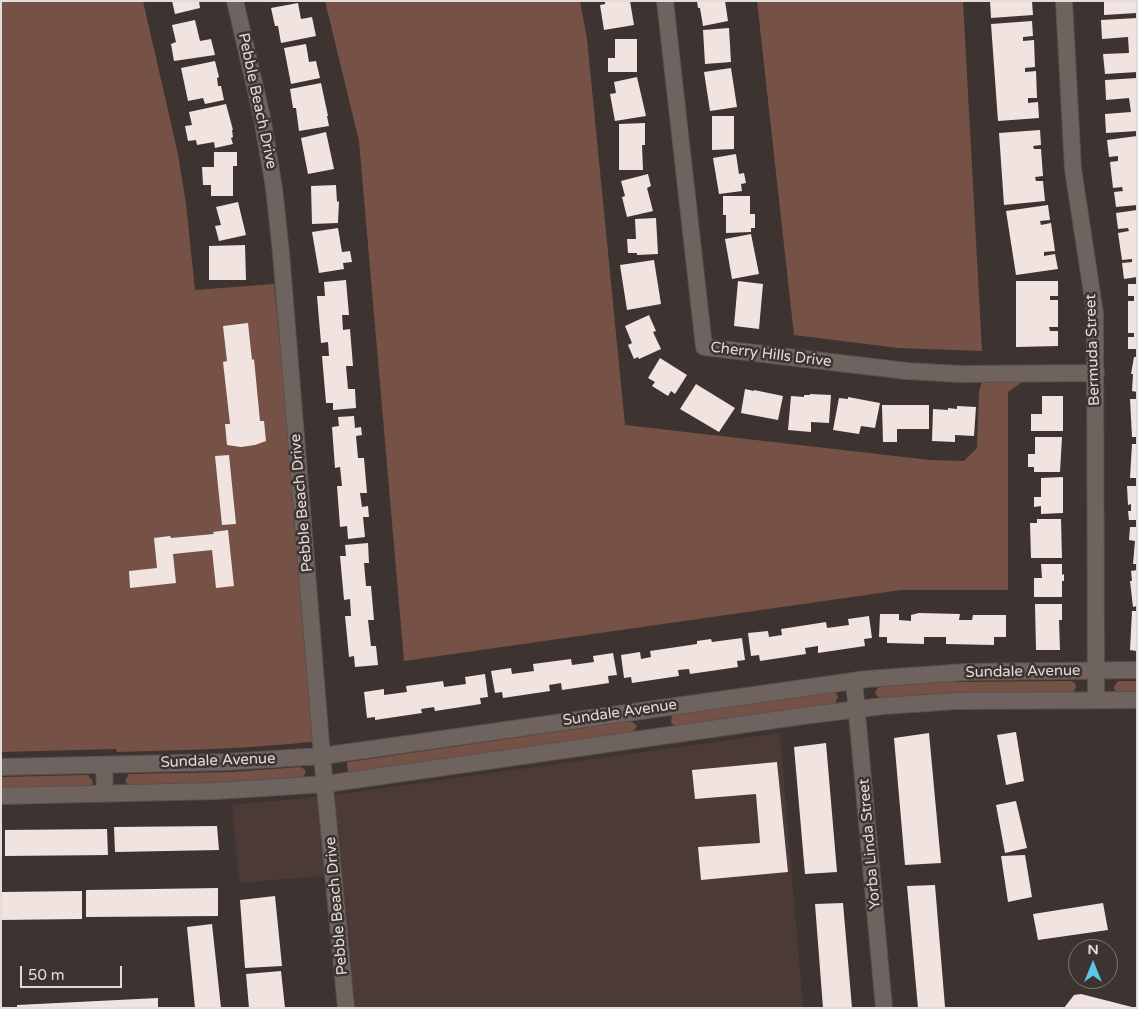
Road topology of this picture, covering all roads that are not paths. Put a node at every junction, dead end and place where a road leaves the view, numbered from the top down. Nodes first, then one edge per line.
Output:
1 (235, 1) edge
2 (665, 1) edge
3 (1064, 1) edge
4 (1096, 373) junction
5 (1137, 670) edge
6 (1096, 671) junction
7 (854, 681) junction
8 (1096, 700) junction
9 (1137, 700) edge
10 (858, 709) junction
11 (322, 756) junction
12 (104, 765) junction
13 (1, 767) edge
14 (326, 784) junction
15 (105, 794) junction
16 (1, 796) edge
17 (346, 1008) edge
18 (884, 1008) edge

1 - 11 street, Pebble Beach Drive
2 - 4 street, Cherry Hills Drive
3 - 4 street, Bermuda Street
4 - 6 street, Bermuda Street
5 - 6 street, Sundale Avenue
6 - 7 street, Sundale Avenue
6 - 8 street, Bermuda Street
7 - 10 street, Yorba Linda Street
7 - 11 street, Sundale Avenue
8 - 9 street, Sundale Avenue
8 - 10 street, Sundale Avenue
10 - 14 street, Sundale Avenue
10 - 18 street, Yorba Linda Street
11 - 12 street, Sundale Avenue
11 - 14 street, Pebble Beach Drive
12 - 13 street, Sundale Avenue
12 - 15 street
14 - 15 street, Sundale Avenue
14 - 17 street, Pebble Beach Drive
15 - 16 street, Sundale Avenue

